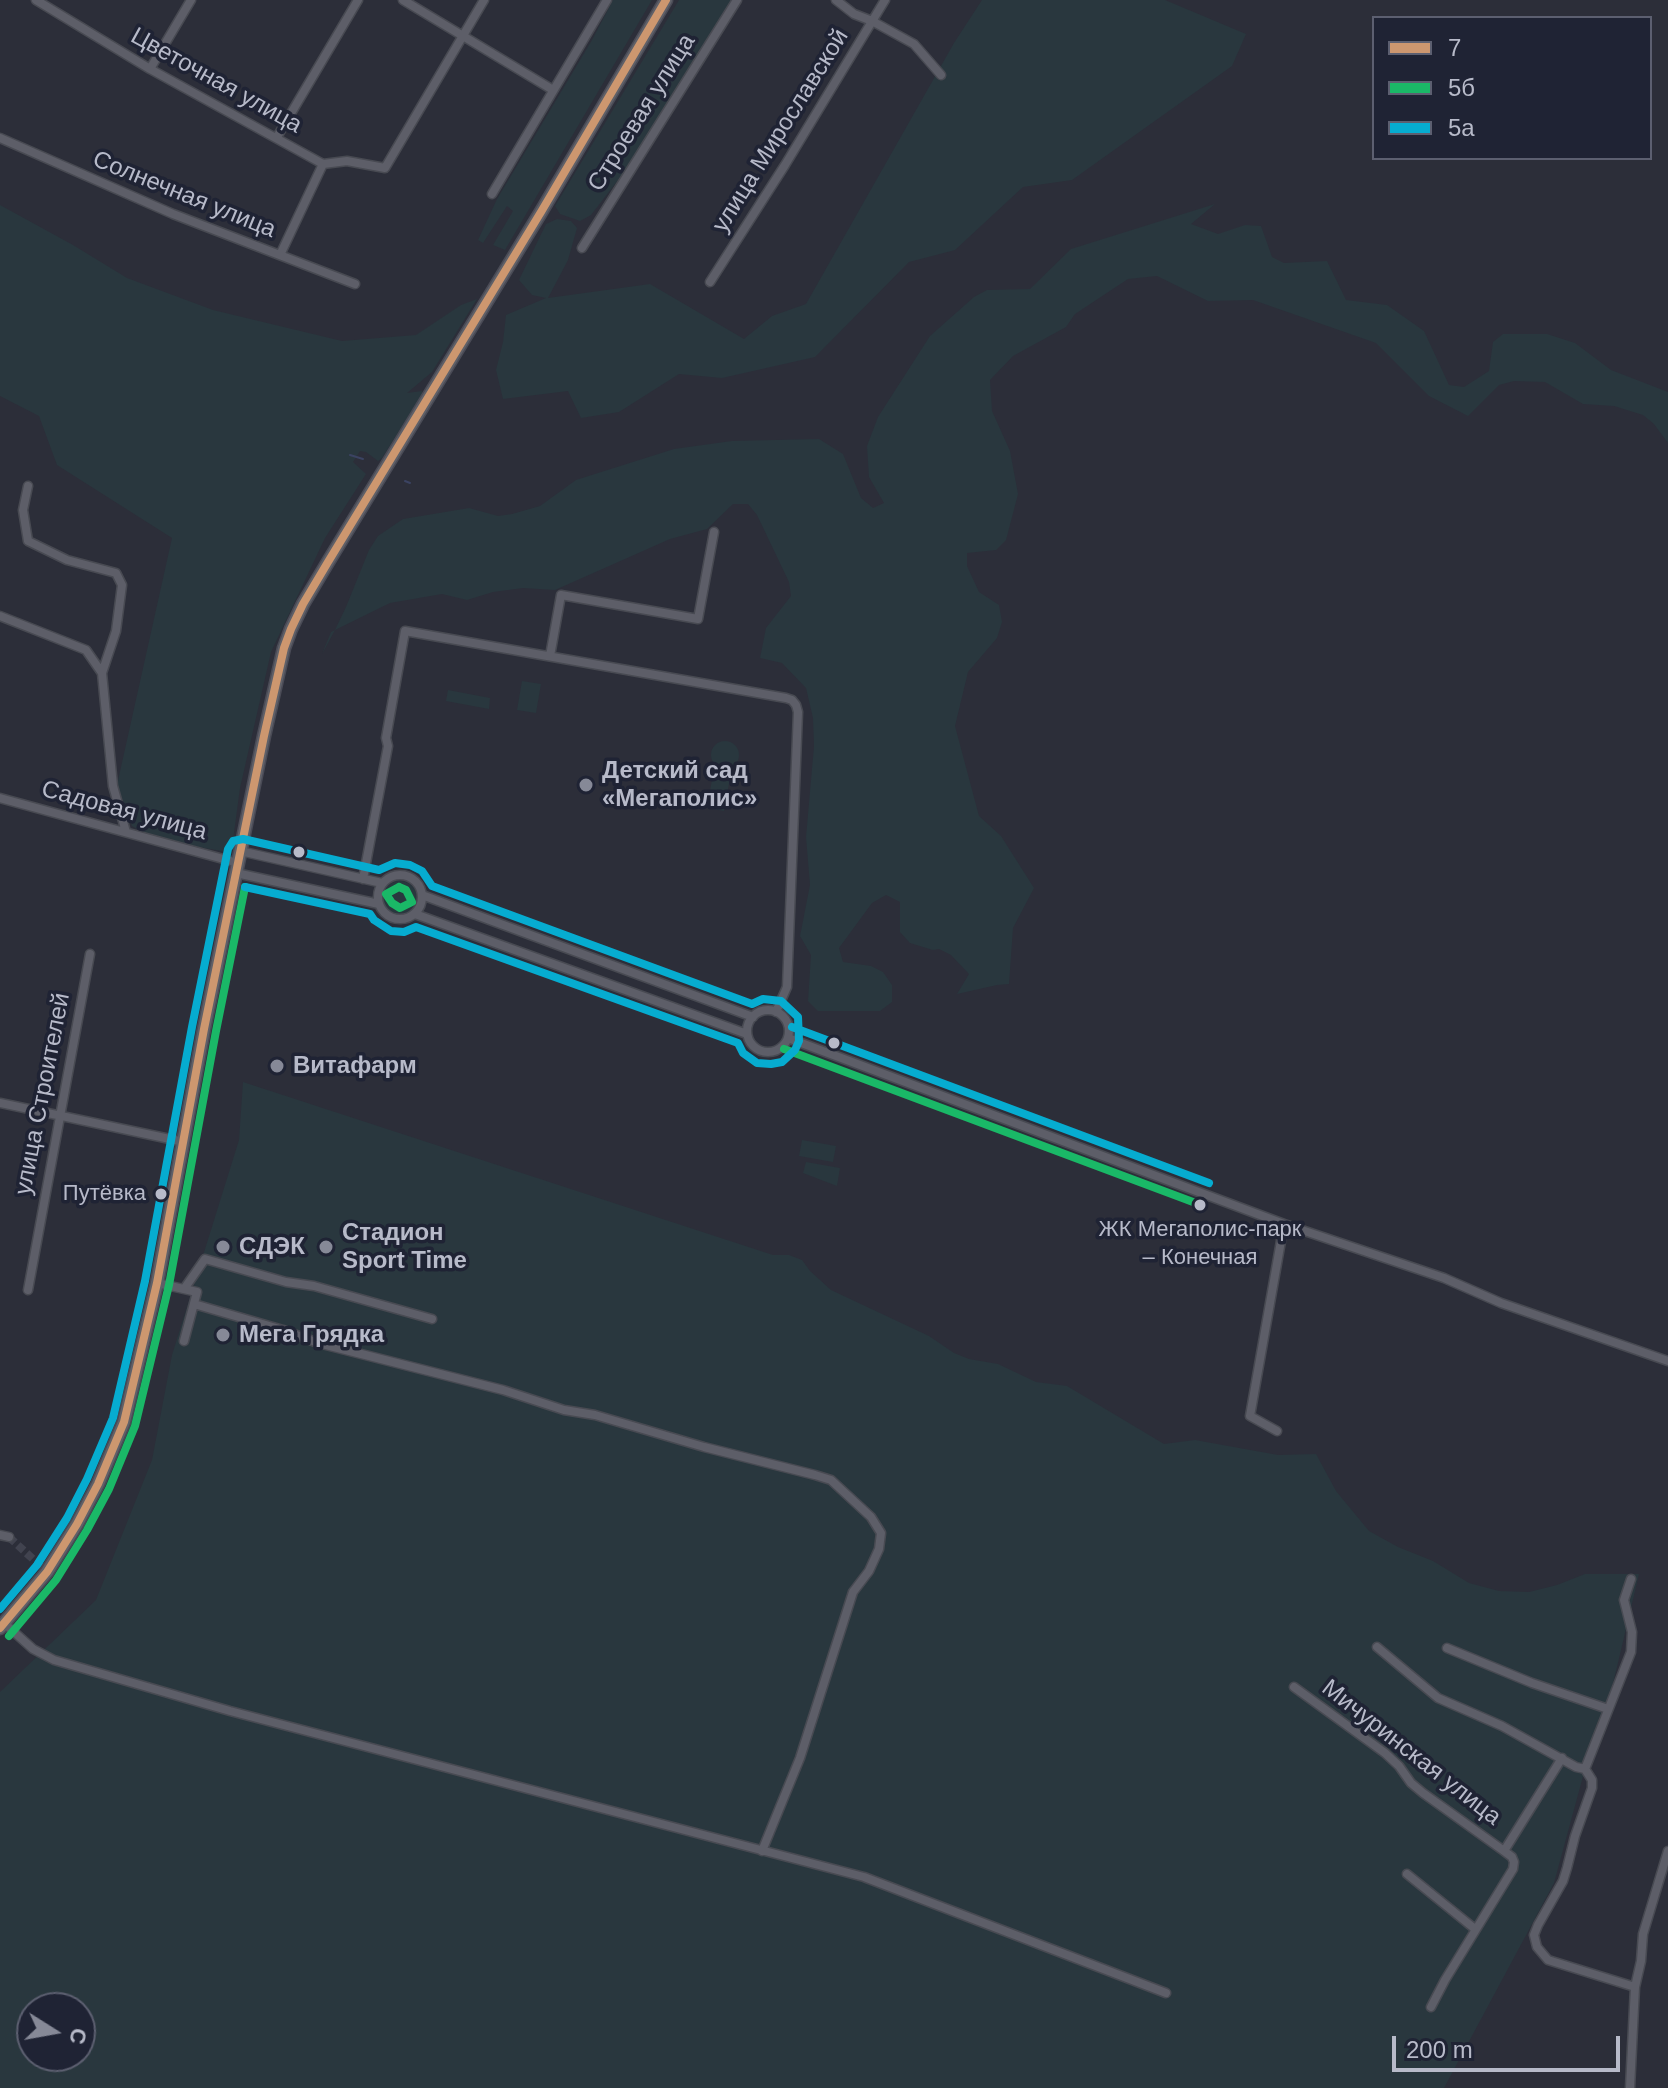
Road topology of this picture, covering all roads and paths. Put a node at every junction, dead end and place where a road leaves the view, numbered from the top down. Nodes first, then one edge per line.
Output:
1 (36, 0) edge
2 (191, 0) edge
3 (358, 0) edge
4 (403, 0) edge
5 (484, 0) edge
6 (607, 0) edge
7 (666, 0) edge
8 (737, 0) edge
9 (836, 0) edge
10 (885, 0) edge
11 (872, 21) junction
12 (463, 36) junction
13 (150, 69) junction
14 (941, 75) dead end
15 (553, 90) junction
16 (277, 137) junction
17 (0, 138) edge
18 (323, 164) junction
19 (492, 194) dead end
20 (582, 248) dead end
21 (280, 255) junction
22 (710, 282) dead end
23 (355, 284) dead end
24 (28, 486) dead end
25 (714, 532) dead end
26 (0, 616) edge
27 (550, 656) junction
28 (102, 673) junction
29 (0, 798) edge
30 (126, 832) junction
31 (238, 862) junction
32 (363, 879) junction
33 (382, 883) junction
34 (422, 895) junction
35 (379, 904) junction
36 (415, 914) junction
37 (90, 954) dead end
38 (776, 1012) junction
39 (753, 1017) junction
40 (747, 1034) junction
41 (788, 1038) junction
42 (0, 1103) edge
43 (60, 1116) junction
44 (184, 1142) junction
45 (1284, 1224) junction
46 (157, 1283) junction
47 (184, 1289) junction
48 (28, 1290) dead end
49 (194, 1304) junction
50 (432, 1319) dead end
51 (184, 1341) dead end
52 (1668, 1361) edge
53 (1277, 1431) dead end
54 (1631, 1579) dead end
55 (2, 1626) edge
56 (1377, 1647) dead end
57 (1447, 1648) dead end
58 (1294, 1687) dead end
59 (1608, 1709) junction
60 (1562, 1758) junction
61 (1585, 1769) junction
62 (762, 1851) junction
63 (1504, 1851) junction
64 (1668, 1851) edge
65 (1407, 1874) dead end
66 (1475, 1929) junction
67 (1635, 1987) junction
68 (1166, 1993) dead end
69 (1431, 2007) dead end
70 (1630, 2088) edge

1 - 13 street, Цветочная улица
2 - 13 street
3 - 16 street
4 - 12 street
5 - 12 street
6 - 15 street
7 - 31 main road
8 - 20 street, Строевая улица
9 - 11 street
10 - 11 street, улица Мирославской
11 - 14 street
11 - 22 street, улица Мирославской
12 - 15 street
12 - 18 street
13 - 16 street, Цветочная улица
15 - 19 street
16 - 18 street, Цветочная улица
17 - 21 street, Солнечная улица
18 - 21 street
21 - 23 street, Солнечная улица
24 - 28 street
25 - 27 street
26 - 28 street
27 - 32 street
27 - 38 street
28 - 30 street
29 - 30 street, Садовая улица
30 - 31 street, Садовая улица
31 - 32 street
31 - 35 street
31 - 44 main road
32 - 33 street
33 - 34 street
33 - 35 street
34 - 36 street
34 - 39 street
35 - 36 street
36 - 40 street
37 - 43 street, улица Строителей
38 - 39 street
38 - 41 street
39 - 40 street
40 - 41 street
41 - 45 street
42 - 43 street
43 - 44 street
43 - 48 street, улица Строителей
44 - 46 main road
45 - 52 street
45 - 53 street
46 - 47 street
46 - 55 main road
47 - 49 street
47 - 50 street
49 - 51 street
49 - 62 street
54 - 59 street
55 - 62 street
56 - 60 street
57 - 59 street
58 - 63 street, Мичуринская улица
59 - 61 street
60 - 61 street
60 - 63 street
61 - 67 street
62 - 68 street
63 - 66 street
64 - 67 street
65 - 66 street
66 - 69 street
67 - 70 street

